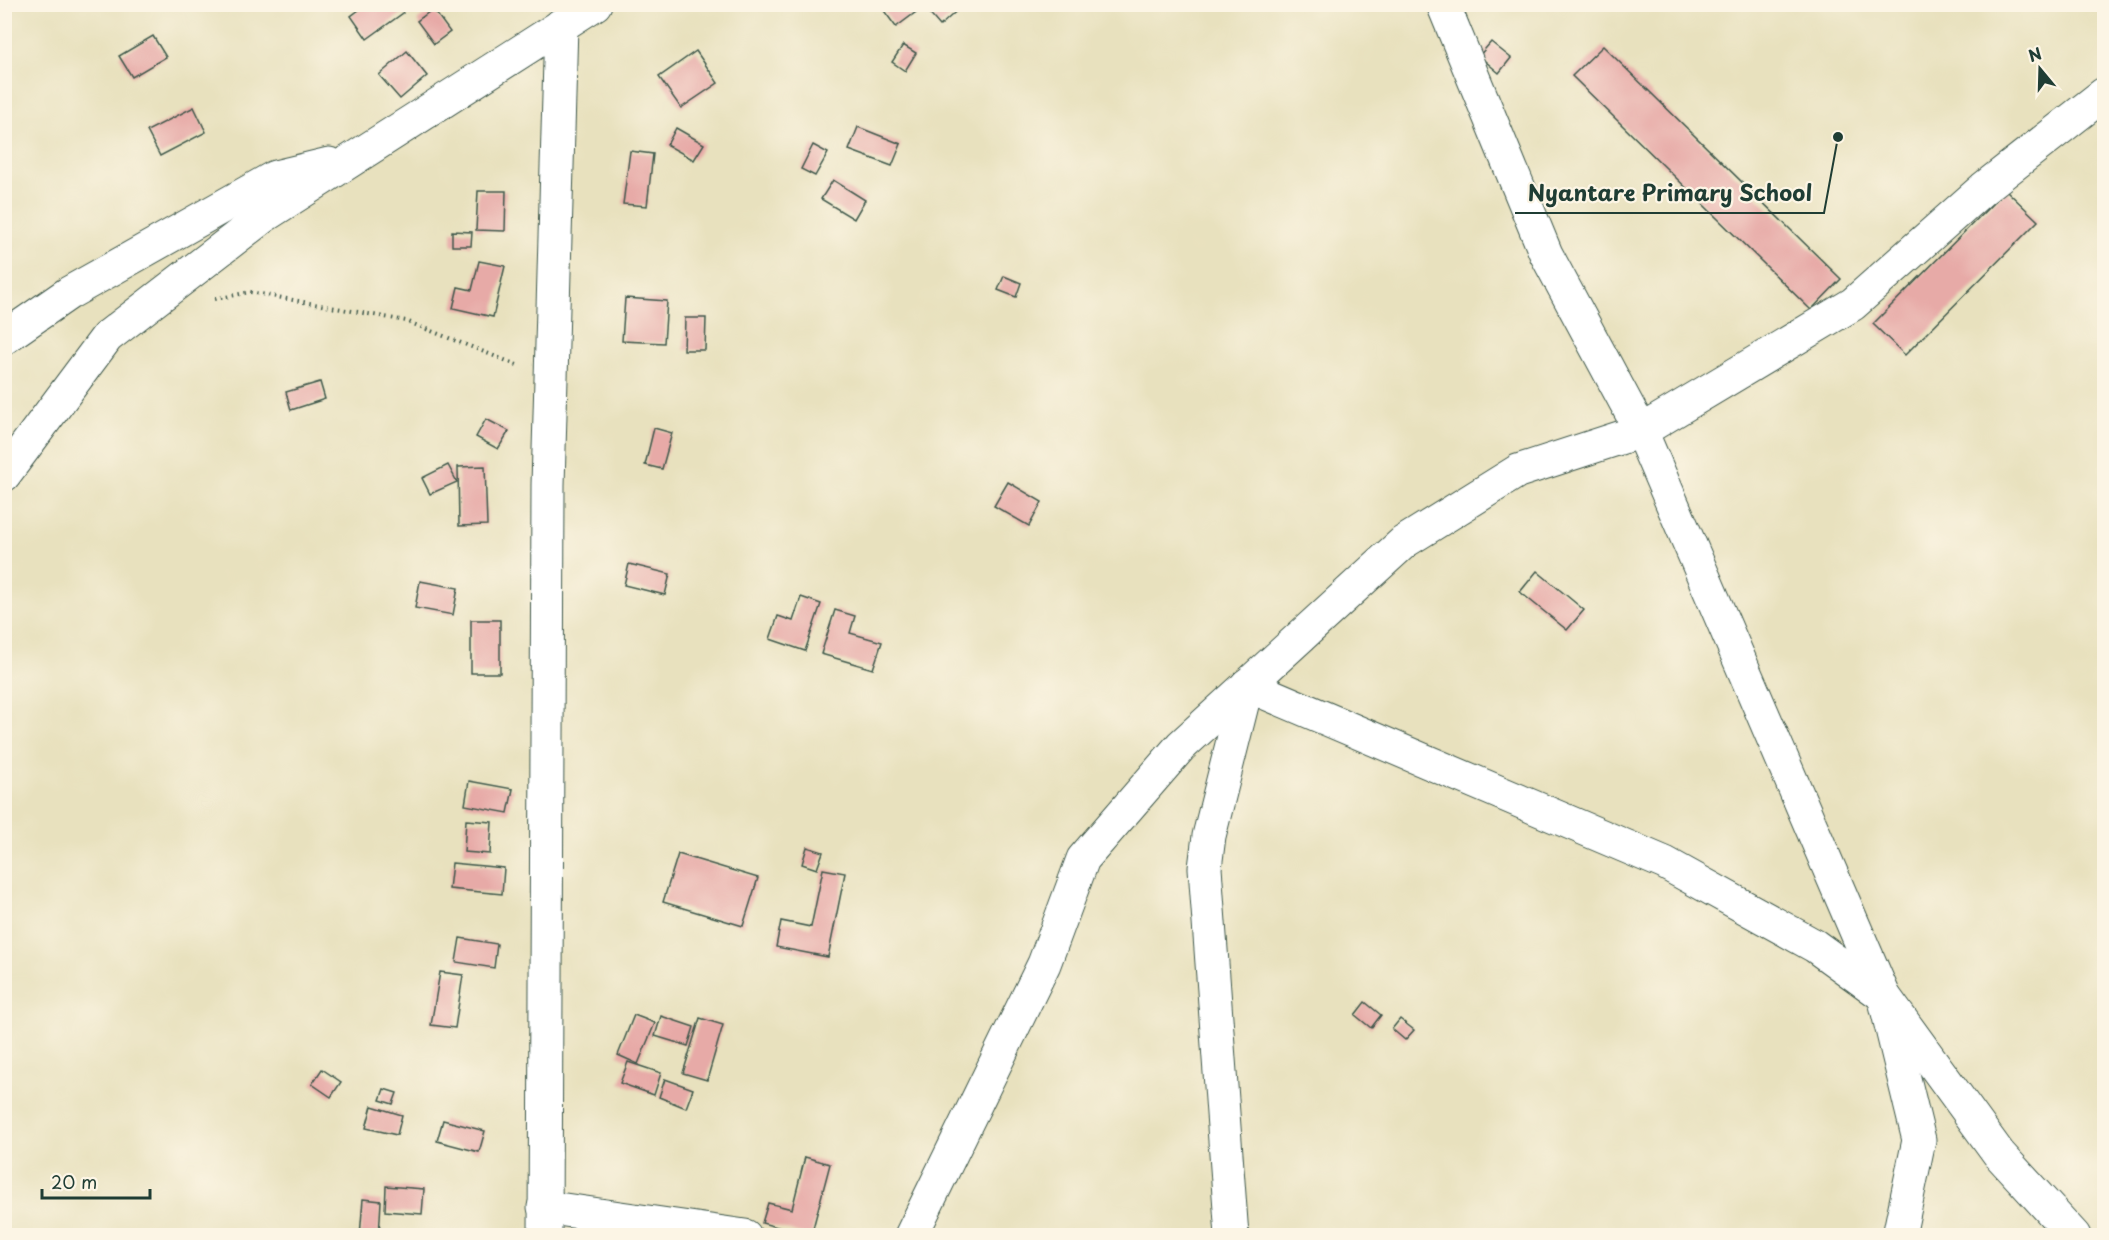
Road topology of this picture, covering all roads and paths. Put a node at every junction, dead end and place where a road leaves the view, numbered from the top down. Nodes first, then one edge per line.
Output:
1 (595, 4) edge
2 (1443, 4) edge
3 (561, 25) junction
4 (2104, 94) edge
5 (354, 157) junction
6 (203, 302) dead end
7 (4, 338) edge
8 (551, 378) junction
9 (1641, 431) junction
10 (4, 476) edge
11 (1247, 685) junction
12 (1884, 996) junction
13 (545, 1222) edge
14 (745, 1236) edge
15 (911, 1236) edge
16 (1232, 1236) edge
17 (1899, 1236) edge
18 (2074, 1236) edge

1 - 3 street
2 - 9 street
3 - 5 street
3 - 8 street
4 - 9 street
5 - 7 street
5 - 10 street
6 - 8 path
8 - 13 street
9 - 11 street
9 - 12 street
11 - 12 street
11 - 15 street
11 - 16 street
12 - 17 street
12 - 18 street
13 - 14 street

